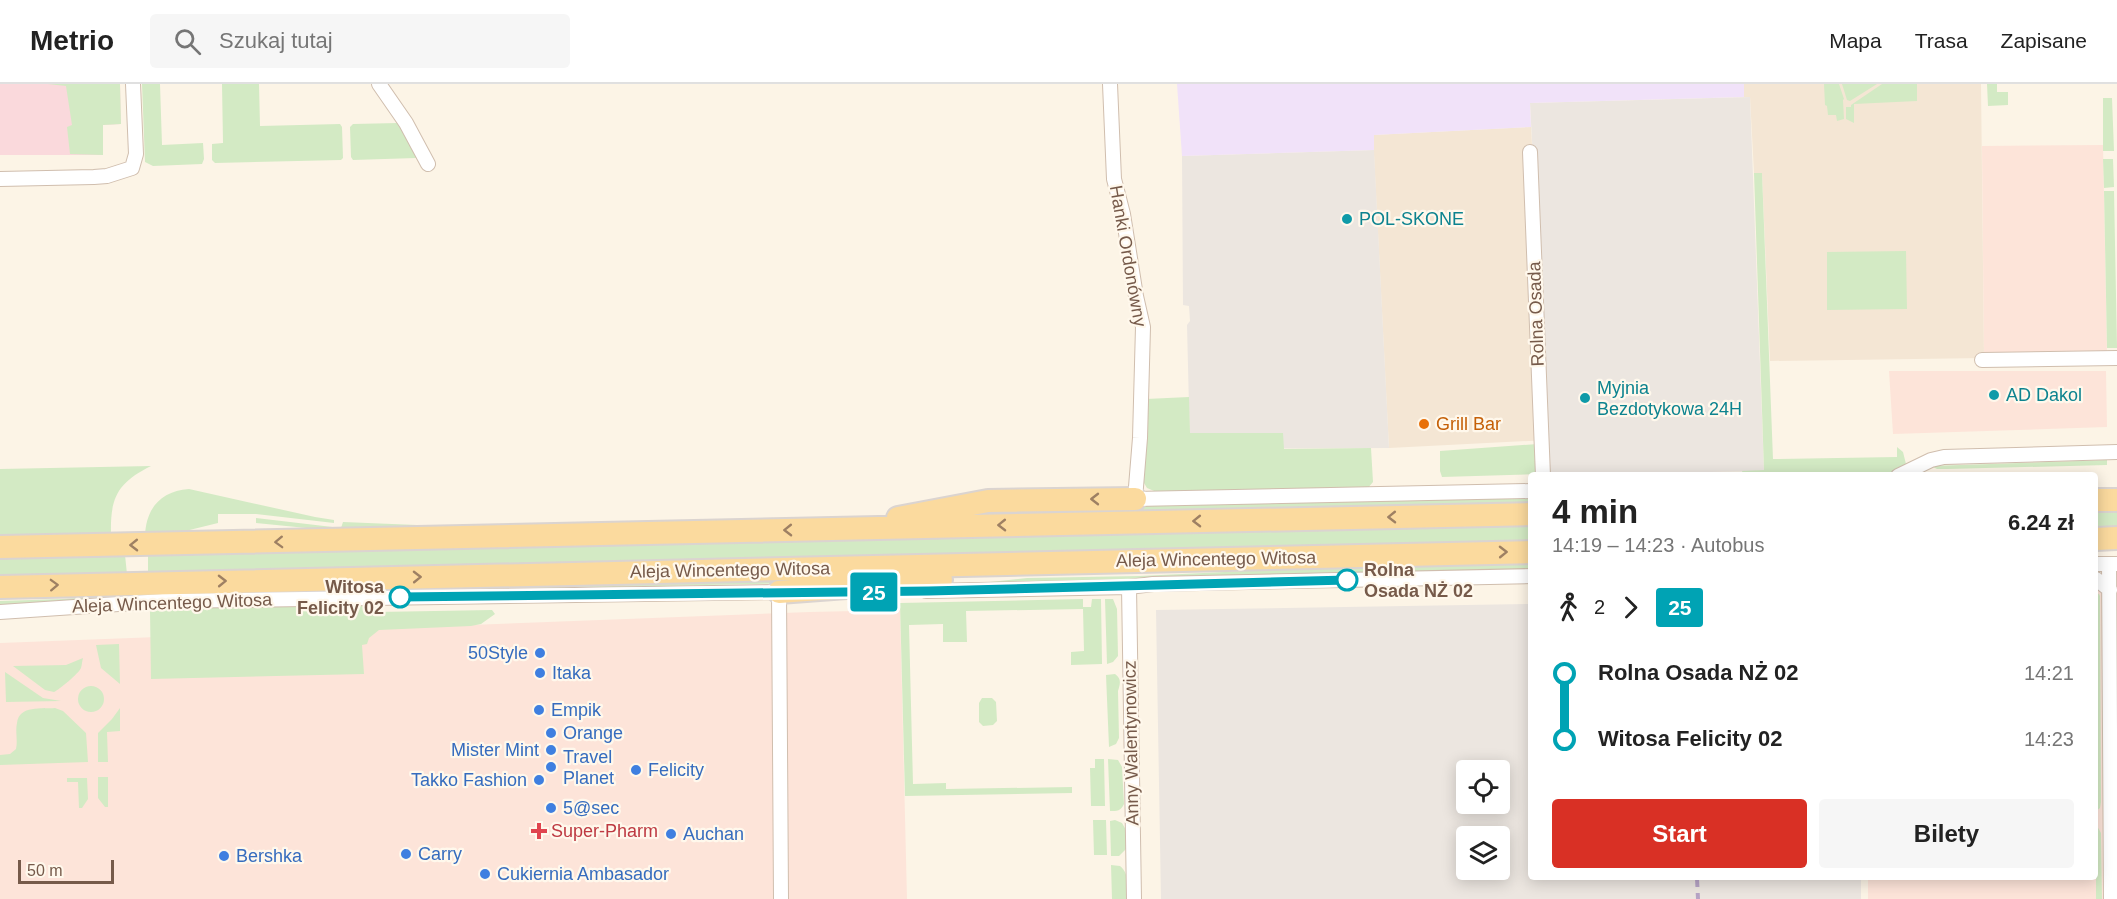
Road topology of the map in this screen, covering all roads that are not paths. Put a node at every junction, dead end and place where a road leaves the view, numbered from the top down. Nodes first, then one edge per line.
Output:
1 (133, 84) edge
2 (379, 84) edge
3 (1110, 84) edge
4 (1530, 152) dead end
5 (428, 164) dead end
6 (0, 179) edge
7 (2117, 358) edge
8 (1982, 360) dead end
9 (2117, 452) edge
10 (1543, 472) edge
11 (1906, 472) edge
12 (1528, 491) edge
13 (1135, 499) junction
14 (2098, 500) edge
15 (2117, 500) edge
16 (1528, 514) edge
17 (477, 524) dead end
18 (846, 529) junction
19 (593, 533) junction
20 (2117, 538) edge
21 (2098, 539) edge
22 (0, 547) edge
23 (1528, 552) edge
24 (1064, 562) junction
25 (2107, 564) edge
26 (1528, 576) edge
27 (2098, 580) edge
28 (0, 587) edge
29 (1129, 587) junction
30 (2113, 587) edge
31 (164, 592) junction
32 (779, 592) junction
33 (109, 594) junction
34 (0, 612) edge
35 (781, 899) edge
36 (1134, 899) edge
37 (2111, 899) edge

1 - 6 street
2 - 5 street
3 - 13 street, Hanki Ordonówny
4 - 10 street, Rolna Osada
7 - 8 street
9 - 11 street
12 - 13 street
13 -> 18 main road
14 - 15 main road
16 -> 18 main road
17 - 19 main road
18 -> 19 main road
19 -> 22 main road
20 - 21 main road
24 -> 23 main road, Aleja Wincentego Witosa
31 -> 24 main road, Aleja Wincentego Witosa
24 - 32 main road
25 - 30 street
26 - 29 street, Aleja Wincentego Witosa
27 - 30 street
28 -> 33 main road, Aleja Wincentego Witosa
29 - 32 street, Aleja Wincentego Witosa
29 - 36 street, Anny Walentynowicz
30 - 37 street
31 - 32 street, Aleja Wincentego Witosa
31 - 33 main road, Aleja Wincentego Witosa
32 - 35 street
33 - 34 street, Aleja Wincentego Witosa

